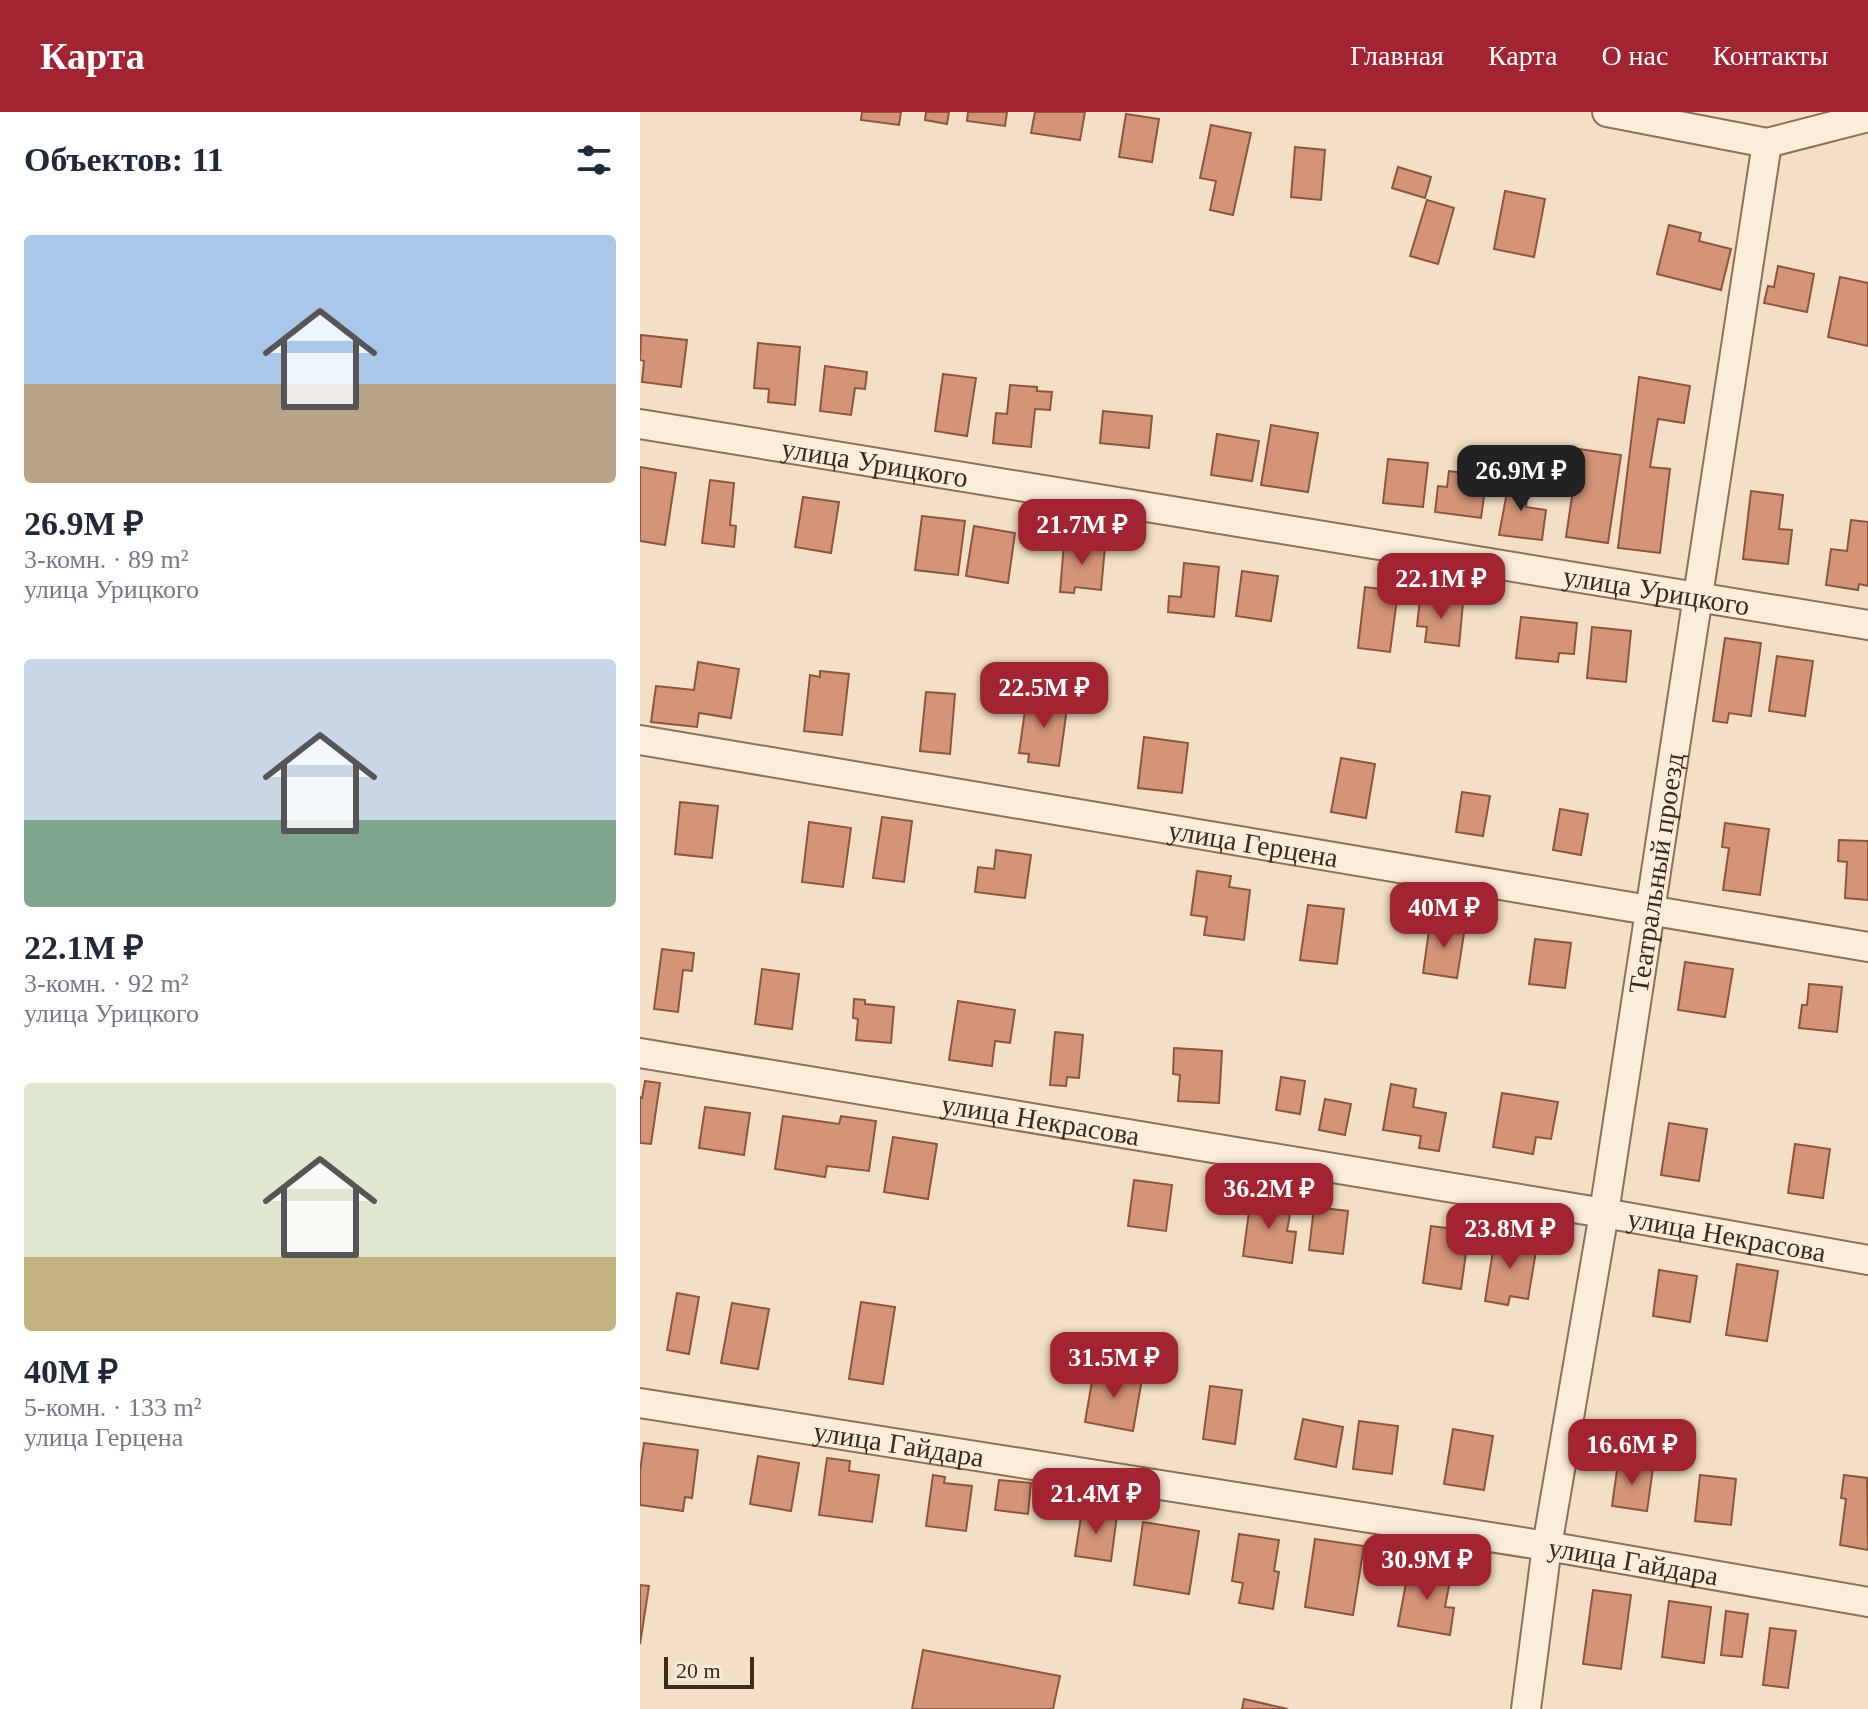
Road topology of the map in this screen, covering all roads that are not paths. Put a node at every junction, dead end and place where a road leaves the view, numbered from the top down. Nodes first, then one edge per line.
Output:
1 (1607, 112) edge
2 (1868, 115) edge
3 (1767, 143) junction
4 (640, 424) edge
5 (1697, 598) junction
6 (1868, 625) edge
7 (640, 740) edge
8 (1649, 911) junction
9 (1868, 947) edge
10 (640, 1053) edge
11 (1604, 1213) junction
12 (1868, 1260) edge
13 (640, 1403) edge
14 (1547, 1546) junction
15 (1868, 1602) edge
16 (1526, 1709) edge

1 - 3 street
2 - 3 street
3 - 5 street, Театральный проезд
4 - 5 street, улица Урицкого
5 - 6 street, улица Урицкого
5 - 8 street, Театральный проезд
7 - 8 street, улица Герцена
8 - 9 street, улица Герцена
8 - 11 street, Театральный проезд
10 - 11 street, улица Некрасова
11 - 12 street, улица Некрасова
11 - 14 street, Театральный проезд
13 - 14 street, улица Гайдара
14 - 15 street, улица Гайдара
14 - 16 street, Театральный проезд

